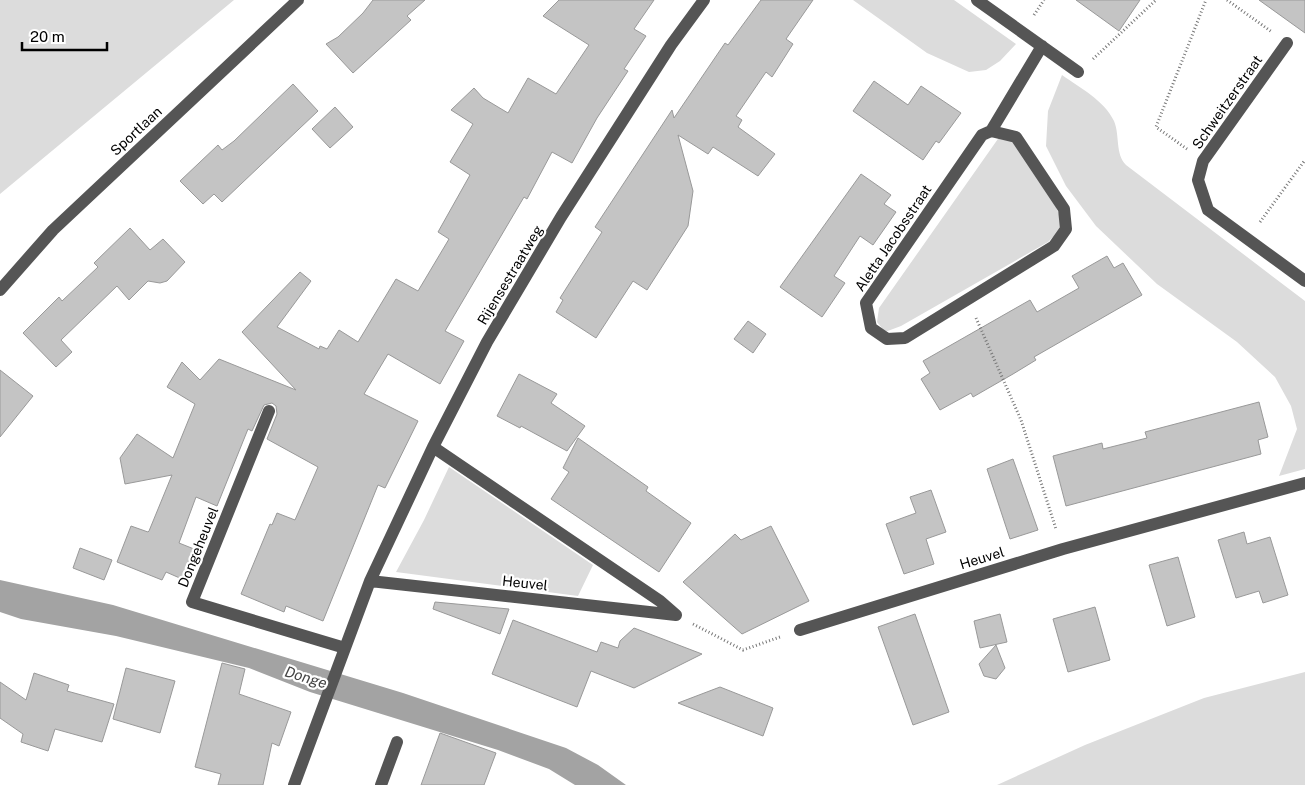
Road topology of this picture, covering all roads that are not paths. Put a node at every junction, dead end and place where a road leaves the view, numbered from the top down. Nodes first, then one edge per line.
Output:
1 (298, 0) edge
2 (704, 0) edge
3 (977, 0) edge
4 (1287, 43) road end
5 (1042, 46) junction
6 (1078, 72) road end
7 (991, 130) junction
8 (1305, 281) edge
9 (0, 290) edge
10 (269, 411) dead end
11 (433, 447) junction
12 (1305, 483) edge
13 (370, 581) junction
14 (800, 630) road end
15 (345, 648) junction
16 (397, 742) dead end
17 (294, 785) edge
18 (381, 785) edge

1 - 9 street, Sportlaan
2 - 11 street, Rijensestraatweg
3 - 5 street
4 - 8 street, Schweitzerstraat
5 - 6 street
5 - 7 street, Aletta Jacobsstraat
7 - 7 street, Aletta Jacobsstraat
10 - 15 street, Dongeheuvel
11 - 13 street, Rijensestraatweg
11 - 13 street, Heuvel
12 - 14 street, Heuvel
13 - 15 street, Rijensestraatweg
15 - 17 street, Rijensestraatweg
16 - 18 street

